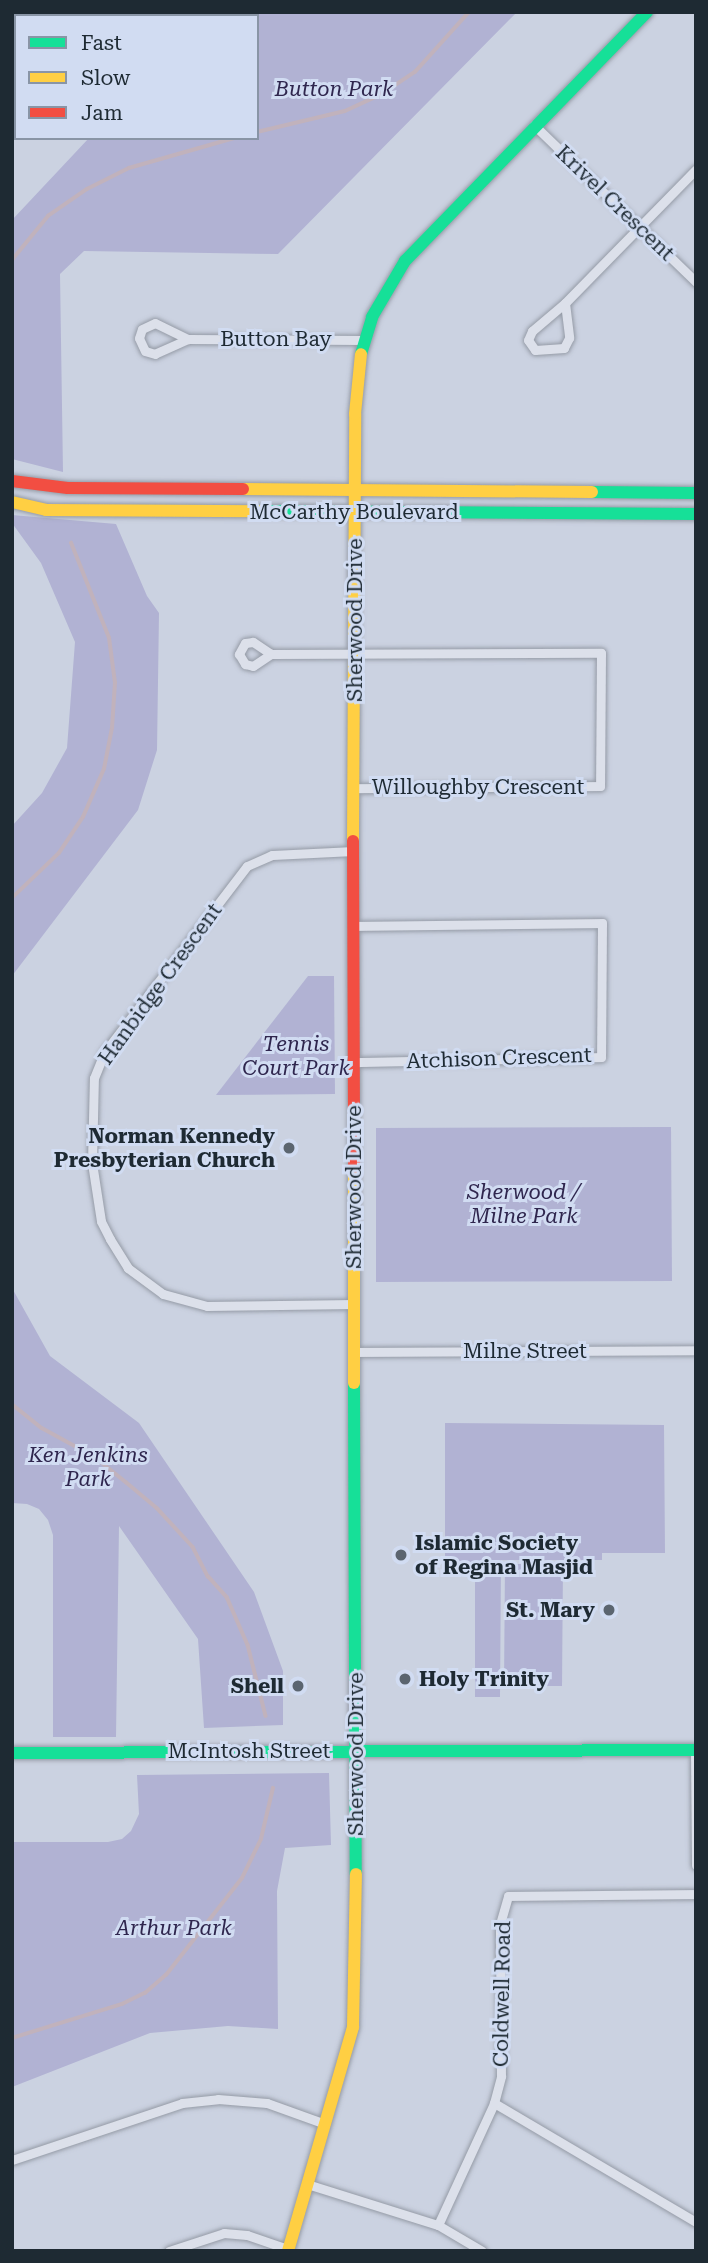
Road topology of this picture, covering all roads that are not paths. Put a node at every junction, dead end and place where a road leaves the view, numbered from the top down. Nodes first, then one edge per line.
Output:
1 (647, 12) edge
2 (534, 125) junction
3 (696, 169) edge
4 (640, 226) junction
5 (696, 282) edge
6 (565, 303) junction
7 (188, 338) junction
8 (364, 340) junction
9 (12, 481) edge
10 (356, 492) junction
11 (696, 493) edge
12 (12, 502) edge
13 (356, 513) junction
14 (696, 514) edge
15 (271, 654) dead end
16 (354, 654) junction
17 (355, 788) junction
18 (354, 851) junction
19 (354, 926) junction
20 (354, 1062) junction
21 (354, 1304) junction
22 (696, 1350) edge
23 (354, 1352) junction
24 (696, 1750) edge
25 (355, 1751) junction
26 (12, 1753) edge
27 (696, 1865) edge
28 (696, 1894) edge
29 (494, 2103) junction
30 (325, 2124) junction
31 (12, 2160) edge
32 (307, 2184) junction
33 (696, 2222) edge
34 (438, 2225) junction
35 (288, 2250) edge
36 (169, 2251) edge
37 (481, 2251) edge

1 - 2 street, Sherwood Drive
2 - 4 street, Krivel Crescent
2 - 8 street, Sherwood Drive
3 - 4 street
4 - 5 street, Krivel Crescent
4 - 6 street
6 - 6 street
7 - 7 street, Button Bay
7 - 8 street, Button Bay
8 - 10 street, Sherwood Drive
9 - 10 street, McCarthy Boulevard
10 - 11 street, McCarthy Boulevard
10 - 13 street, Sherwood Drive
12 - 13 street, McCarthy Boulevard
13 - 14 street, McCarthy Boulevard
13 - 16 street, Sherwood Drive
15 - 16 street
16 - 17 street, Sherwood Drive
16 - 17 street, Willoughby Crescent
17 - 18 street, Sherwood Drive
18 - 19 street, Sherwood Drive
18 - 21 street, Hanbidge Crescent
19 - 20 street, Sherwood Drive
19 - 20 street, Atchison Crescent
20 - 21 street, Sherwood Drive
21 - 23 street, Sherwood Drive
22 - 23 street, Milne Street
23 - 25 street, Sherwood Drive
24 - 25 street, McIntosh Street
24 - 27 street
25 - 26 street, McIntosh Street
25 - 30 street, Sherwood Drive
28 - 29 street, Coldwell Road
29 - 33 street
29 - 34 street, Coldwell Road
30 - 31 street
30 - 32 street, Sherwood Drive
32 - 34 street
32 - 35 street, Sherwood Drive
34 - 37 street
35 - 36 street

